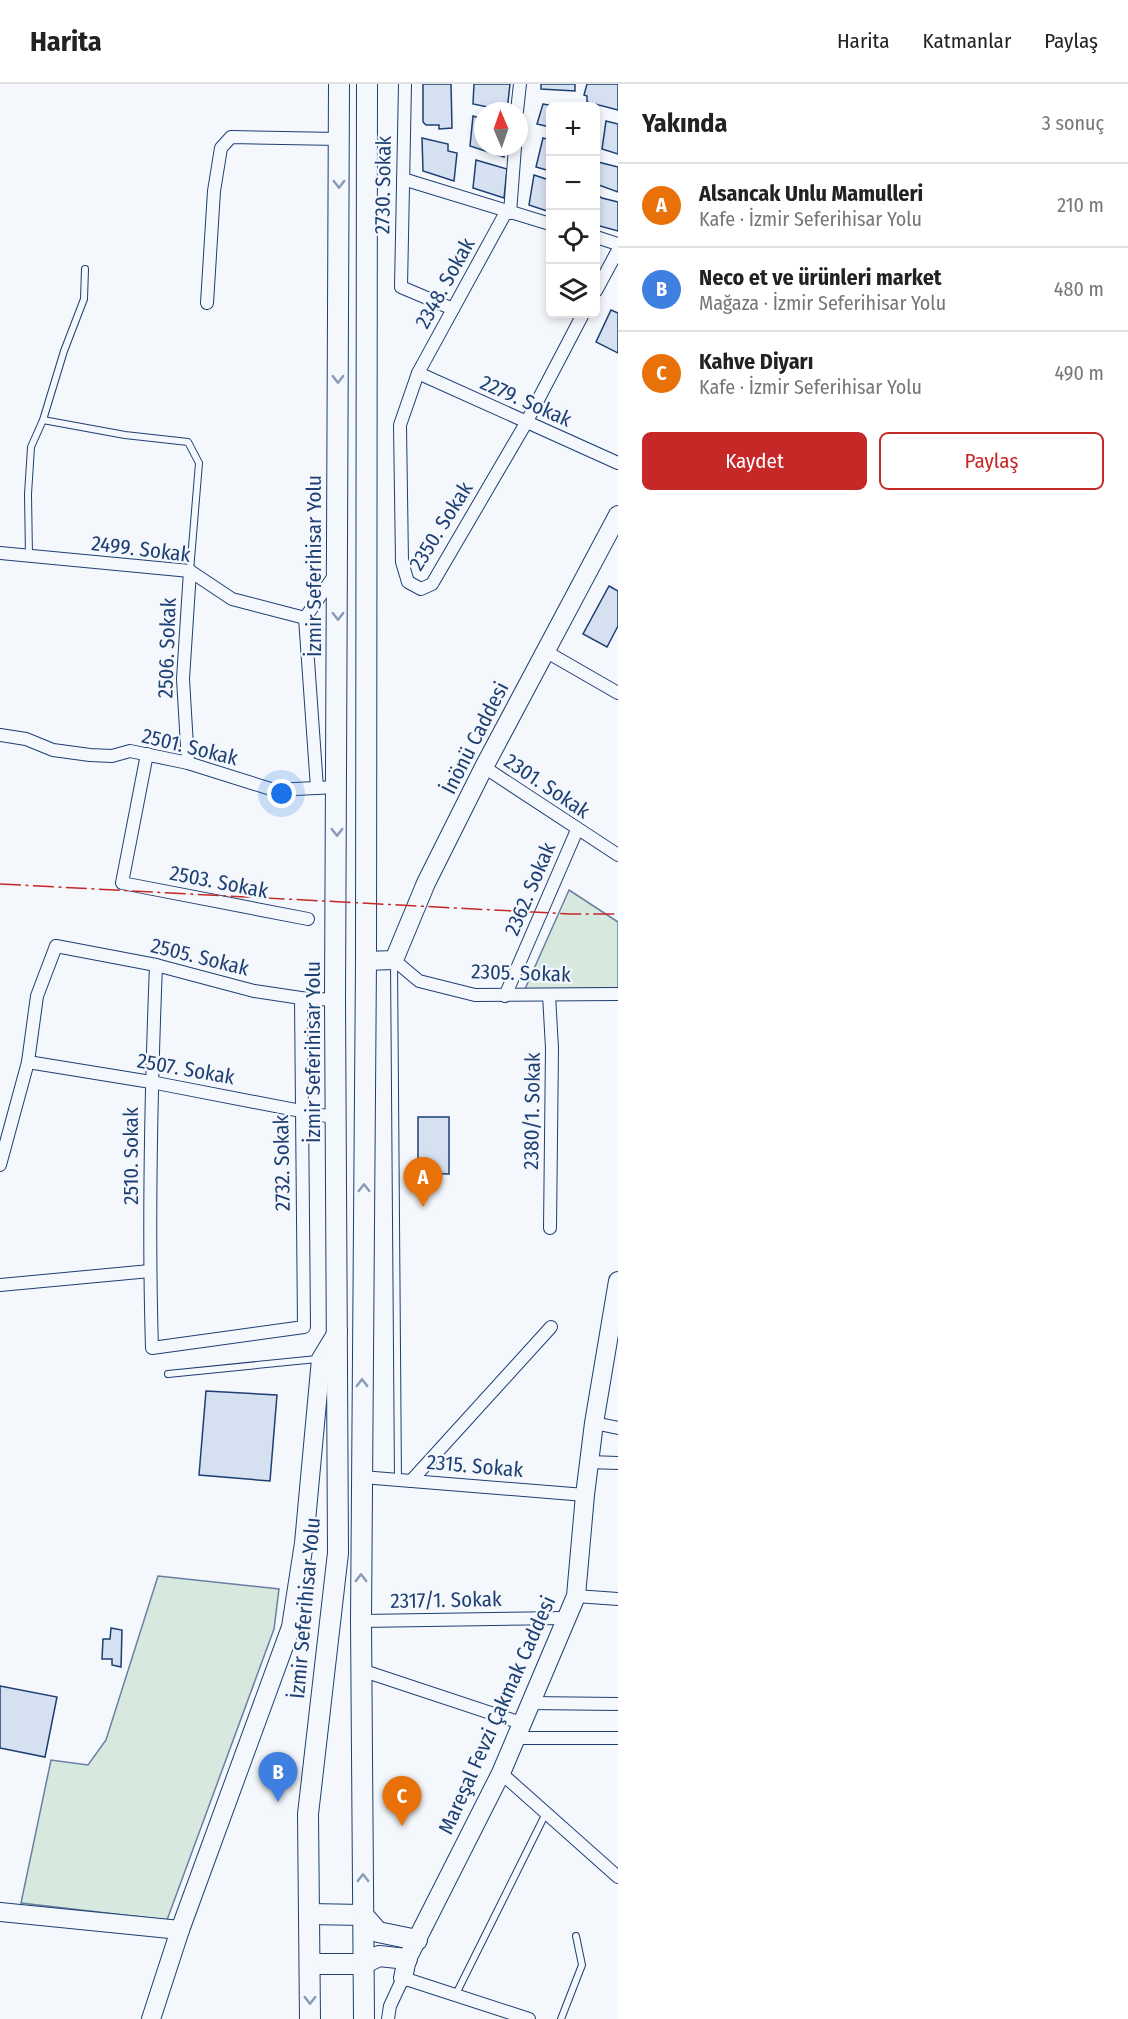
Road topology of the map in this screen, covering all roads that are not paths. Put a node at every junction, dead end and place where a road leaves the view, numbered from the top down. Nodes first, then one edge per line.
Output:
1 (339, 84) edge
2 (368, 84) edge
3 (405, 84) edge
4 (520, 84) edge
5 (518, 102) edge
6 (339, 139) junction
7 (514, 156) edge
8 (403, 180) junction
9 (508, 212) junction
10 (546, 223) edge
11 (600, 238) edge
12 (618, 244) edge
13 (618, 250) edge
14 (85, 269) dead end
15 (600, 284) edge
16 (207, 303) dead end
17 (453, 309) junction
18 (582, 318) edge
19 (418, 374) junction
20 (43, 420) junction
21 (526, 423) junction
22 (618, 463) edge
23 (618, 515) edge
24 (0, 553) edge
25 (29, 556) junction
26 (338, 570) junction
27 (189, 571) junction
28 (305, 618) junction
29 (545, 651) junction
30 (618, 693) edge
31 (0, 735) edge
32 (147, 754) junction
33 (188, 763) junction
34 (484, 767) junction
35 (337, 787) junction
36 (317, 788) junction
37 (577, 830) junction
38 (618, 855) edge
39 (308, 919) dead end
40 (394, 960) junction
41 (366, 961) junction
42 (156, 964) junction
43 (618, 994) edge
44 (549, 995) junction
45 (505, 996) junction
46 (301, 998) junction
47 (335, 1000) junction
48 (28, 1062) junction
49 (151, 1082) junction
50 (301, 1111) junction
51 (337, 1118) junction
52 (0, 1165) edge
53 (550, 1228) dead end
54 (150, 1271) junction
55 (618, 1281) edge
56 (0, 1285) edge
57 (551, 1328) dead end
58 (338, 1331) junction
59 (152, 1348) joint
60 (321, 1359) junction
61 (168, 1374) dead end
62 (594, 1423) junction
63 (618, 1428) edge
64 (589, 1462) junction
65 (618, 1463) edge
66 (362, 1477) junction
67 (398, 1480) junction
68 (411, 1480) junction
69 (585, 1495) junction
70 (576, 1596) junction
71 (618, 1599) edge
72 (566, 1618) junction
73 (361, 1621) junction
74 (361, 1670) junction
75 (530, 1703) junction
76 (618, 1704) edge
77 (518, 1730) junction
78 (618, 1738) edge
79 (501, 1773) junction
80 (546, 1812) junction
81 (618, 1877) edge
82 (0, 1912) edge
83 (309, 1914) junction
84 (363, 1915) junction
85 (180, 1930) junction
86 (576, 1936) dead end
87 (417, 1940) junction
88 (311, 1964) junction
89 (363, 1964) junction
90 (405, 1968) junction
91 (456, 1994) junction
92 (151, 2019) edge
93 (310, 2019) edge
94 (364, 2019) edge
95 (388, 2019) edge
96 (529, 2019) edge
97 (561, 2019) edge

1 - 6 main road, İzmir Seferihisar Yolu
2 - 41 main road
3 - 8 street, 2730. Sokak
4 - 5 street
6 - 16 street
6 -> 26 main road, İzmir Seferihisar Yolu
7 - 9 street, 2348. Sokak
8 - 9 street
8 - 17 street, 2730. Sokak
9 - 10 street
9 - 17 street, 2348. Sokak
11 - 12 street
13 - 15 street
14 - 20 lane
17 - 19 street, 2348. Sokak
18 - 21 street, 2350. Sokak
19 - 21 street, 2279. Sokak
19 - 21 street, 2350. Sokak
20 - 25 lane
20 - 27 lane
21 - 22 street, 2279. Sokak
23 - 29 street, İnönü Caddesi
24 - 25 street, 2499. Sokak
25 - 27 street, 2499. Sokak
26 - 28 street
26 -> 35 main road, İzmir Seferihisar Yolu
27 - 28 street, 2499. Sokak
27 - 33 street, 2506. Sokak
28 - 36 street
29 - 30 street
29 - 34 street, İnönü Caddesi
31 - 32 street, 2501. Sokak
32 - 33 street, 2501. Sokak
32 - 39 street, 2503. Sokak
33 - 36 street, 2501. Sokak
34 - 37 street, 2301. Sokak
34 - 40 street, İnönü Caddesi
35 - 36 street, 2501. Sokak
35 -> 47 main road, İzmir Seferihisar Yolu
37 - 38 street, 2301. Sokak
37 - 45 street, 2362. Sokak
40 - 41 street
40 - 45 street, 2305. Sokak
40 - 67 lane
66 -> 41 main road
42 - 46 street, 2505. Sokak
42 - 48 street, 2505. Sokak
42 - 49 street, 2510. Sokak
43 - 44 street, 2305. Sokak
44 - 45 street, 2305. Sokak
44 - 53 street, 2380/1. Sokak
46 - 47 street, 2505. Sokak
46 - 50 street, 2732. Sokak
47 - 51 main road, İzmir Seferihisar Yolu
48 - 49 street, 2507. Sokak
48 - 52 street
49 - 50 street, 2507. Sokak
49 - 54 street, 2510. Sokak
50 - 51 street, 2507. Sokak
50 - 59 street, 2732. Sokak
51 - 58 main road, İzmir Seferihisar Yolu
54 - 56 street
54 - 59 street, 2510. Sokak
55 - 62 street, Mareşal Fevzi Çakmak Caddesi
57 - 68 street
58 - 60 street
58 - 83 main road, İzmir Seferihisar Yolu
60 - 61 lane
60 - 85 street
62 - 63 street
62 - 64 street, Mareşal Fevzi Çakmak Caddesi
64 - 65 street
64 - 69 street, Mareşal Fevzi Çakmak Caddesi
66 - 67 street, 2315. Sokak
73 -> 66 main road
67 - 68 street, 2315. Sokak
68 - 69 street, 2315. Sokak
69 - 70 street, Mareşal Fevzi Çakmak Caddesi
70 - 71 street
70 - 72 street, Mareşal Fevzi Çakmak Caddesi
72 - 73 street, 2317/1. Sokak
72 - 75 street, Mareşal Fevzi Çakmak Caddesi
73 - 74 main road
74 - 77 street
84 -> 74 main road
75 - 76 street
75 - 77 street, Mareşal Fevzi Çakmak Caddesi
77 - 78 street
77 - 79 street, Mareşal Fevzi Çakmak Caddesi
79 - 80 street
79 - 87 street, Mareşal Fevzi Çakmak Caddesi
80 - 81 street
80 - 91 lane
82 - 85 street
83 - 84 main road
83 - 88 main road, İzmir Seferihisar Yolu
84 - 87 main road
84 - 89 main road
85 - 92 street
86 - 97 lane
87 - 90 street, Mareşal Fevzi Çakmak Caddesi
88 - 89 main road
88 -> 93 main road, İzmir Seferihisar Yolu
89 - 90 main road
89 - 94 main road
90 - 91 street
90 - 95 street
91 - 96 street

